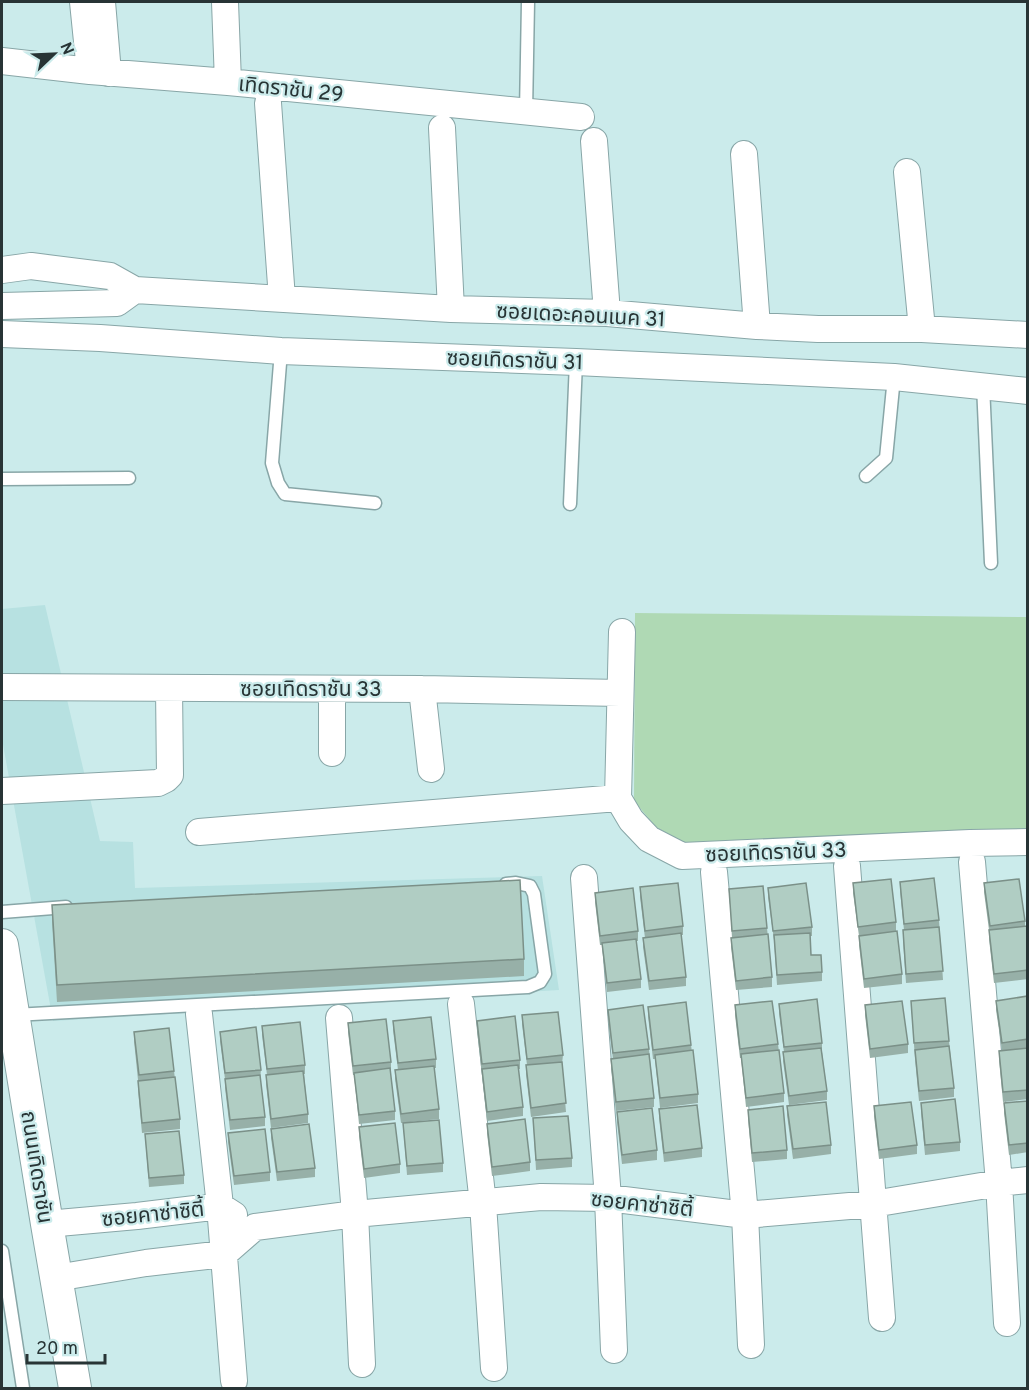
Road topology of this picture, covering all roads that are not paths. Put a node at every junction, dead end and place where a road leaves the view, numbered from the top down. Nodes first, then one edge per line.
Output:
1 (83, 2) edge
2 (102, 2) edge
3 (225, 2) edge
4 (528, 2) edge
5 (2, 62) edge
6 (99, 72) junction
7 (228, 82) junction
8 (268, 103) dead end
9 (526, 112) junction
10 (581, 117) dead end
11 (442, 128) dead end
12 (594, 141) dead end
13 (744, 154) dead end
14 (907, 172) dead end
15 (2, 270) edge
16 (135, 291) junction
17 (282, 299) junction
18 (2, 306) edge
19 (451, 309) junction
20 (607, 313) junction
21 (757, 326) junction
22 (922, 329) junction
23 (2, 334) edge
24 (1028, 335) edge
25 (281, 351) junction
26 (576, 362) junction
27 (894, 377) junction
28 (983, 385) junction
29 (1028, 391) edge
30 (866, 476) dead end
31 (129, 478) dead end
32 (2, 479) edge
33 (375, 503) dead end
34 (570, 504) dead end
35 (991, 563) dead end
36 (622, 632) dead end
37 (2, 687) edge
38 (169, 688) junction
39 (332, 689) junction
40 (422, 689) junction
41 (620, 693) junction
42 (332, 753) dead end
43 (431, 769) dead end
44 (2, 791) edge
45 (618, 798) junction
46 (199, 832) dead end
47 (1028, 842) edge
48 (972, 862) dead end
49 (847, 866) dead end
50 (714, 872) dead end
51 (584, 878) dead end
52 (494, 885) edge
53 (83, 905) edge
54 (2, 912) edge
55 (2, 945) edge
56 (461, 1004) dead end
57 (200, 1014) dead end
58 (13, 1015) junction
59 (339, 1018) dead end
60 (1028, 1180) edge
61 (999, 1183) junction
62 (608, 1198) junction
63 (483, 1204) junction
64 (873, 1204) junction
65 (220, 1206) junction
66 (355, 1214) junction
67 (746, 1215) junction
68 (47, 1224) junction
69 (255, 1227) junction
70 (2, 1251) edge
71 (224, 1254) junction
72 (56, 1278) junction
73 (882, 1318) dead end
74 (1007, 1323) dead end
75 (752, 1345) dead end
76 (614, 1350) dead end
77 (362, 1364) dead end
78 (494, 1368) dead end
79 (234, 1381) dead end
80 (23, 1389) edge
81 (75, 1389) edge

1 - 6 street
2 - 6 street
3 - 7 street
4 - 9 lane
5 - 6 street, เทิดราชัน 29
6 - 7 street, เทิดราชัน 29
7 - 9 street, เทิดราชัน 29
8 - 17 street
9 - 10 street, เทิดราชัน 29
11 - 19 street
12 - 20 street
13 - 21 street
14 - 22 street
15 - 16 street, ซอยเดอะคอนเนค 31
16 - 17 street, ซอยเดอะคอนเนค 31
16 - 18 street, ซอยเดอะคอนเนค 31
17 - 19 street, ซอยเดอะคอนเนค 31
19 - 20 street, ซอยเดอะคอนเนค 31
20 - 21 street, ซอยเดอะคอนเนค 31
21 - 22 street, ซอยเดอะคอนเนค 31
22 - 24 street, ซอยเดอะคอนเนค 31
23 - 25 street, ซอยเทิดราชัน 31
25 - 26 street, ซอยเทิดราชัน 31
25 - 33 lane
26 - 27 street, ซอยเทิดราชัน 31
26 - 34 lane
27 - 28 street, ซอยเทิดราชัน 31
27 - 30 lane
28 - 29 street, ซอยเทิดราชัน 31
28 - 35 lane
31 - 32 lane
36 - 41 street
37 - 38 street, ซอยเทิดราชัน 33
38 - 39 street, ซอยเทิดราชัน 33
38 - 44 street
39 - 40 street, ซอยเทิดราชัน 33
39 - 42 street
40 - 41 street, ซอยเทิดราชัน 33
40 - 43 street
41 - 45 street
45 - 46 street
45 - 47 street, ซอยเทิดราชัน 33
48 - 61 street
49 - 64 street
50 - 67 street
51 - 62 street
52 - 58 lane
53 - 54 lane
55 - 58 street, ถนนเทิดราชัน
56 - 63 street
57 - 65 street
58 - 68 street, ถนนเทิดราชัน
59 - 66 street
60 - 61 street, ซอยคาซ่าซิตี้
61 - 64 street, ซอยคาซ่าซิตี้
61 - 74 street
62 - 63 street, ซอยคาซ่าซิตี้
62 - 67 street, ซอยคาซ่าซิตี้
62 - 76 street
63 - 66 street, ซอยคาซ่าซิตี้
63 - 78 street
64 - 67 street, ซอยคาซ่าซิตี้
64 - 73 street
65 - 68 street, ซอยคาซ่าซิตี้
65 - 69 street, ซอยคาซ่าซิตี้
65 - 71 street
66 - 69 street, ซอยคาซ่าซิตี้
66 - 77 street
67 - 75 street
68 - 72 street, ถนนเทิดราชัน
69 - 71 street
70 - 80 lane
71 - 72 street
71 - 79 street
72 - 81 street, ถนนเทิดราชัน

